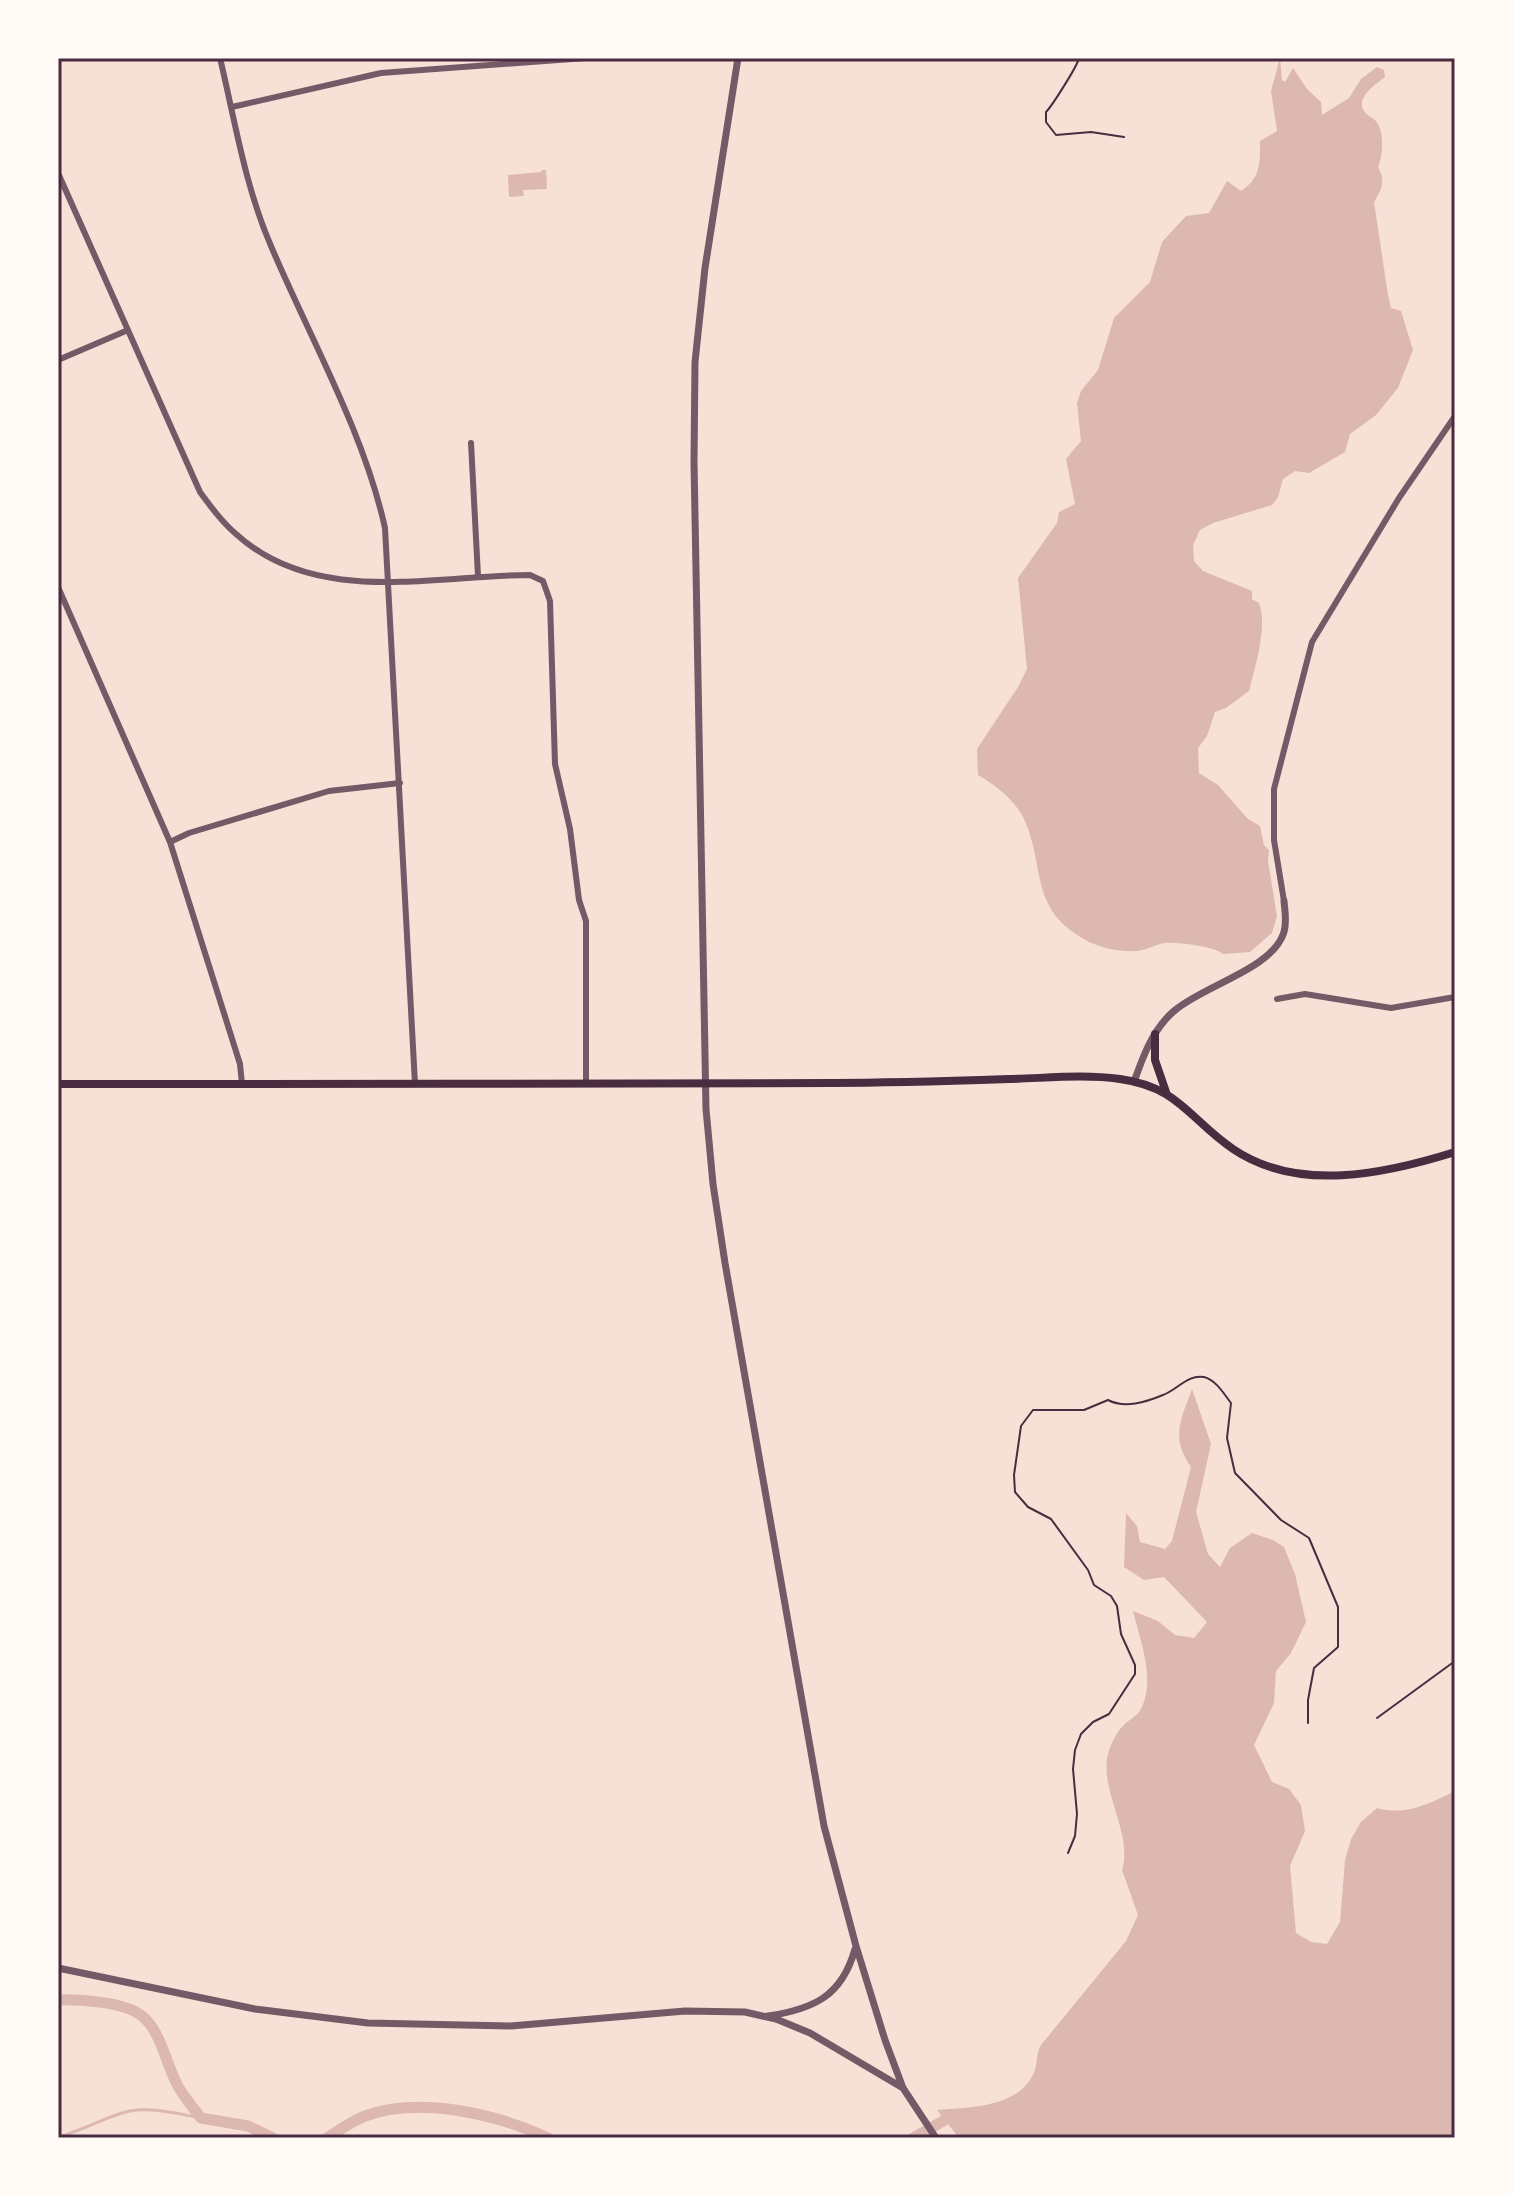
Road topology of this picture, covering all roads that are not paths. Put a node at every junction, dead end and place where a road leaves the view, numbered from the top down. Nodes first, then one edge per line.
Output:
1 (220, 58) edge
2 (586, 58) edge
3 (738, 58) edge
4 (232, 107) junction
5 (58, 173) edge
6 (128, 330) junction
7 (58, 360) edge
8 (1455, 416) edge
9 (471, 443) dead end
10 (478, 576) junction
11 (389, 581) junction
12 (58, 587) edge
13 (400, 783) junction
14 (170, 842) junction
15 (1284, 901) joint
16 (1455, 997) edge
17 (1277, 999) dead end
18 (1155, 1034) junction
19 (705, 1082) junction
20 (1134, 1082) junction
21 (586, 1083) junction
22 (58, 1084) edge
23 (242, 1084) junction
24 (415, 1084) junction
25 (1166, 1092) junction
26 (1455, 1152) edge
27 (856, 1946) junction
28 (58, 1968) edge
29 (765, 2016) junction
30 (903, 2088) junction
31 (936, 2138) edge

1 - 4 street
2 - 4 street
3 - 19 street
4 - 11 street
5 - 6 street
6 - 7 street
6 - 11 street
8 - 15 street
9 - 10 street
10 - 11 street
10 - 21 street
11 - 13 street
12 - 14 street
13 - 14 street
13 - 24 street
14 - 23 street
15 - 18 street
16 - 17 street
18 - 20 street
18 - 25 main road
19 - 20 main road
19 - 21 main road
19 - 27 street
20 - 25 main road
21 - 24 main road
22 - 23 main road
23 - 24 main road
25 - 26 main road
27 - 29 street
27 - 30 street
28 - 29 street
29 - 30 street
30 - 31 street

